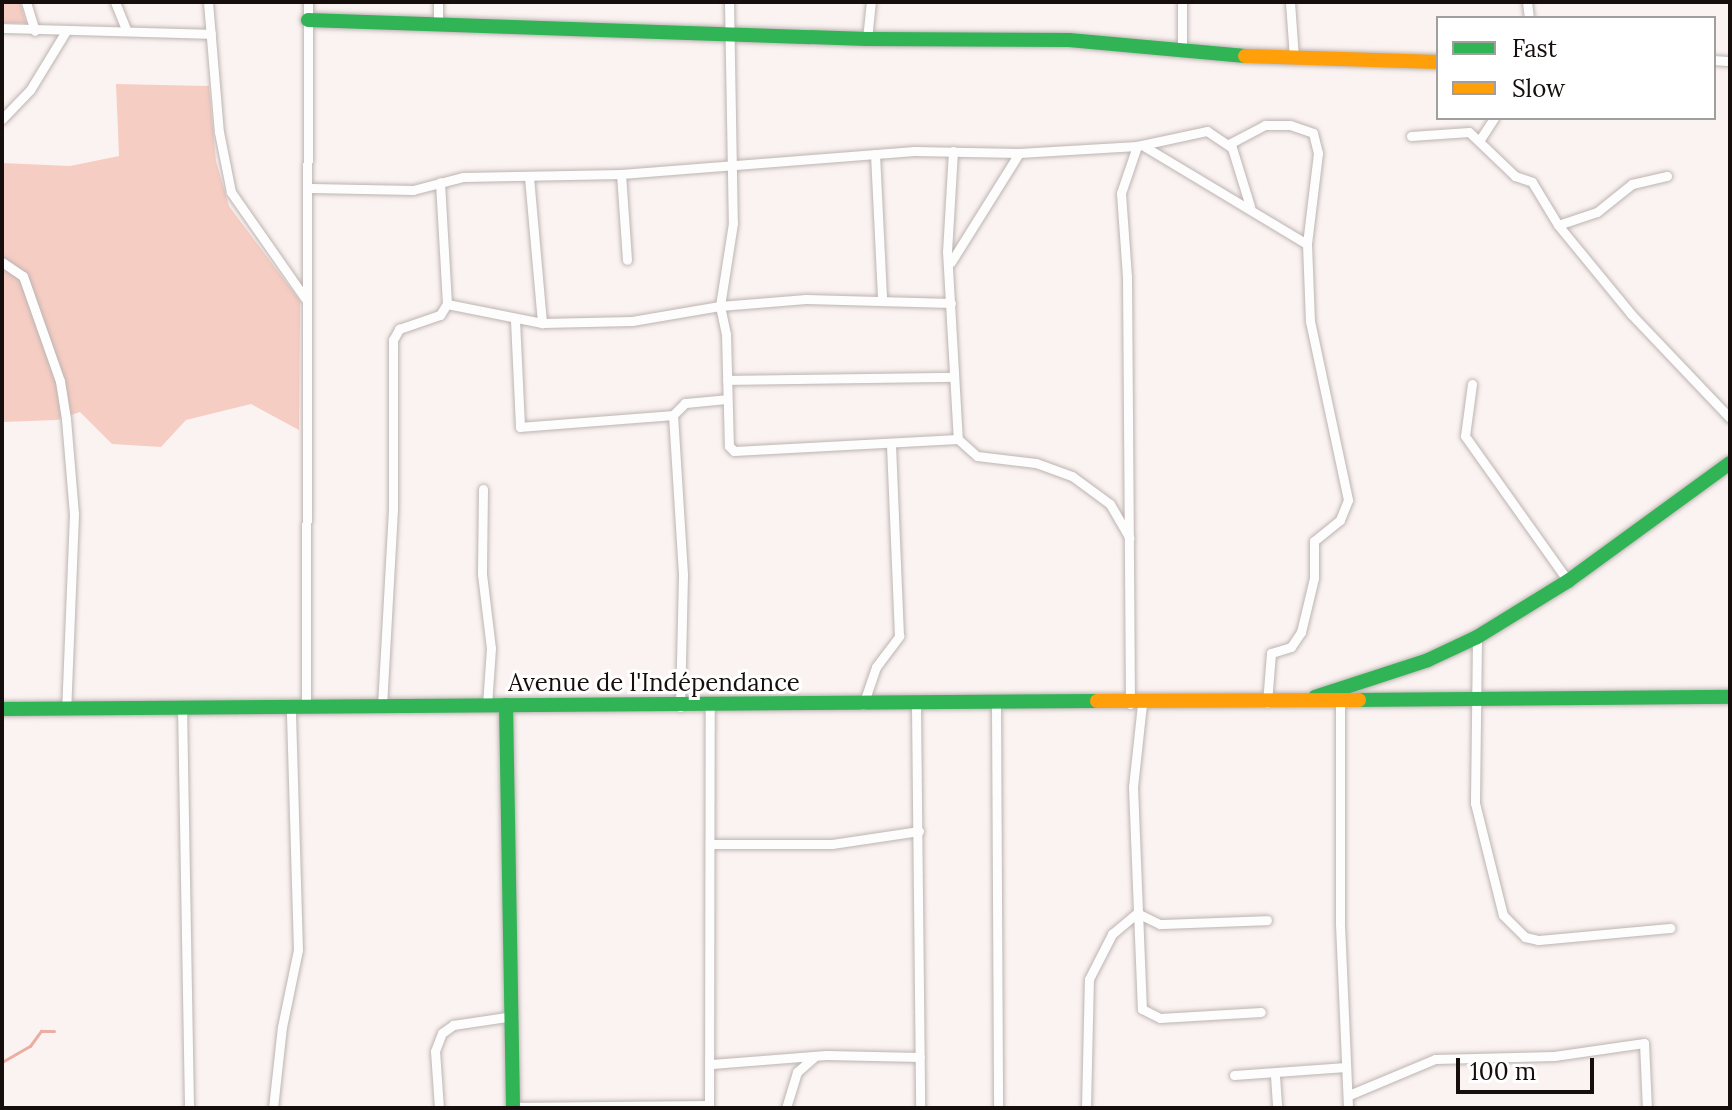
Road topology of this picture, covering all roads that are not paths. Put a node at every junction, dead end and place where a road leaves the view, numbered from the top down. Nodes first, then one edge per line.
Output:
1 (26, 2) edge
2 (115, 2) edge
3 (208, 2) edge
4 (308, 2) edge
5 (438, 2) edge
6 (729, 2) edge
7 (871, 2) edge
8 (1182, 2) edge
9 (1290, 2) edge
10 (308, 20) junction
11 (438, 24) junction
12 (2, 28) edge
13 (126, 29) junction
14 (35, 31) junction
15 (66, 31) junction
16 (211, 34) junction
17 (730, 34) junction
18 (867, 39) junction
19 (1182, 47) junction
20 (1294, 58) junction
21 (1436, 62) edge
22 (2, 119) edge
23 (1493, 120) edge
24 (1411, 136) dead end
25 (1481, 138) junction
26 (1161, 142) junction
27 (1229, 144) junction
28 (1140, 146) junction
29 (953, 151) junction
30 (1019, 153) junction
31 (875, 154) junction
32 (1163, 158) junction
33 (732, 167) junction
34 (621, 174) junction
35 (1667, 176) dead end
36 (529, 177) junction
37 (440, 182) junction
38 (311, 188) junction
39 (1250, 206) junction
40 (1558, 225) junction
41 (1307, 244) junction
42 (627, 260) dead end
43 (2, 262) edge
44 (951, 262) junction
45 (305, 298) junction
46 (882, 298) junction
47 (951, 303) junction
48 (447, 304) junction
49 (720, 306) junction
50 (515, 320) junction
51 (542, 323) junction
52 (954, 377) junction
53 (727, 380) junction
54 (1472, 384) dead end
55 (727, 399) junction
56 (673, 415) junction
57 (1730, 418) edge
58 (958, 439) junction
59 (891, 446) junction
60 (1730, 463) edge
61 (483, 489) dead end
62 (1130, 538) junction
63 (1568, 581) junction
64 (1477, 637) junction
65 (1730, 697) edge
66 (1477, 699) junction
67 (1306, 701) junction
68 (1340, 701) junction
69 (1267, 703) junction
70 (1136, 704) junction
71 (487, 705) junction
72 (506, 705) junction
73 (863, 705) junction
74 (996, 705) junction
75 (182, 706) junction
76 (382, 706) junction
77 (710, 706) junction
78 (916, 706) junction
79 (680, 707) junction
80 (299, 708) junction
81 (2, 709) edge
82 (66, 709) junction
83 (919, 831) junction
84 (712, 844) junction
85 (1137, 913) junction
86 (1267, 920) dead end
87 (1670, 928) dead end
88 (1261, 1012) dead end
89 (513, 1016) junction
90 (814, 1056) junction
91 (920, 1057) junction
92 (712, 1064) junction
93 (1346, 1067) junction
94 (1234, 1075) dead end
95 (1275, 1076) junction
96 (1349, 1095) junction
97 (709, 1106) edge
98 (189, 1108) edge
99 (273, 1108) edge
100 (439, 1108) edge
101 (513, 1108) edge
102 (786, 1108) edge
103 (920, 1108) edge
104 (998, 1108) edge
105 (1086, 1108) edge
106 (1277, 1108) edge
107 (1348, 1108) edge
108 (1647, 1108) edge

1 - 14 street
2 - 13 street
3 - 16 street
4 - 10 street
5 - 11 street
6 - 17 street
7 - 18 street
8 - 19 street
9 - 20 street
10 - 11 main road
10 - 38 street
11 - 17 main road
12 - 14 street
13 - 15 street
13 - 16 street
14 - 15 street
15 - 22 street
16 - 45 street
17 - 18 main road
17 - 33 street
18 - 19 main road
19 - 20 main road
20 - 21 main road
23 - 25 street
24 - 25 street
25 - 40 street
26 - 27 street
26 - 28 street
26 - 32 street
27 - 39 street
27 - 41 street
28 - 30 street
28 - 32 street
28 - 62 street
29 - 30 street
29 - 31 street
29 - 44 street
30 - 44 street
31 - 33 street
31 - 46 street
32 - 39 street
33 - 34 street
33 - 49 street
34 - 36 street
34 - 42 street
35 - 40 street
36 - 37 street
36 - 51 street
37 - 38 street
37 - 48 street
38 - 45 street
39 - 41 street
40 - 57 street
41 - 69 street
43 - 82 street
44 - 47 street
45 - 80 street
46 - 47 street
46 - 49 street
47 - 52 street
48 - 50 street
48 - 76 street
49 - 51 street
49 - 53 street
50 - 51 street
50 - 56 street
52 - 53 street
52 - 58 street
53 - 55 street
54 - 63 street
55 - 56 street
55 - 59 street
56 - 79 street
58 - 59 street
58 - 62 street
59 - 73 street
60 - 63 main road
61 - 71 street
62 - 70 street
63 - 64 main road
64 - 66 street
64 - 67 main road
65 - 66 main road
66 - 68 main road
66 - 87 street
67 - 68 main road
67 - 69 main road, Avenue de l'Indépendance
68 - 93 street
69 - 70 main road, Avenue de l'Indépendance
70 - 74 main road, Avenue de l'Indépendance
70 - 85 street
71 - 72 main road, Avenue de l'Indépendance
71 - 76 main road, Avenue de l'Indépendance
72 - 79 main road, Avenue de l'Indépendance
72 - 89 main road
73 - 77 main road, Avenue de l'Indépendance
73 - 78 main road, Avenue de l'Indépendance
74 - 78 main road, Avenue de l'Indépendance
74 - 104 street
75 - 80 main road, Avenue de l'Indépendance
75 - 82 main road, Avenue de l'Indépendance
75 - 98 street
76 - 80 main road, Avenue de l'Indépendance
77 - 79 main road, Avenue de l'Indépendance
77 - 84 street
78 - 83 street
80 - 99 street
81 - 82 main road, Avenue de l'Indépendance
83 - 84 street
83 - 91 street
84 - 92 street
85 - 86 street
85 - 88 street
85 - 105 street
89 - 100 street
89 - 101 main road
90 - 91 street
90 - 92 street
90 - 102 street
91 - 103 street
92 - 97 street
93 - 95 street
93 - 96 street
94 - 95 street
95 - 106 street
96 - 107 street
96 - 108 street
97 - 101 street

